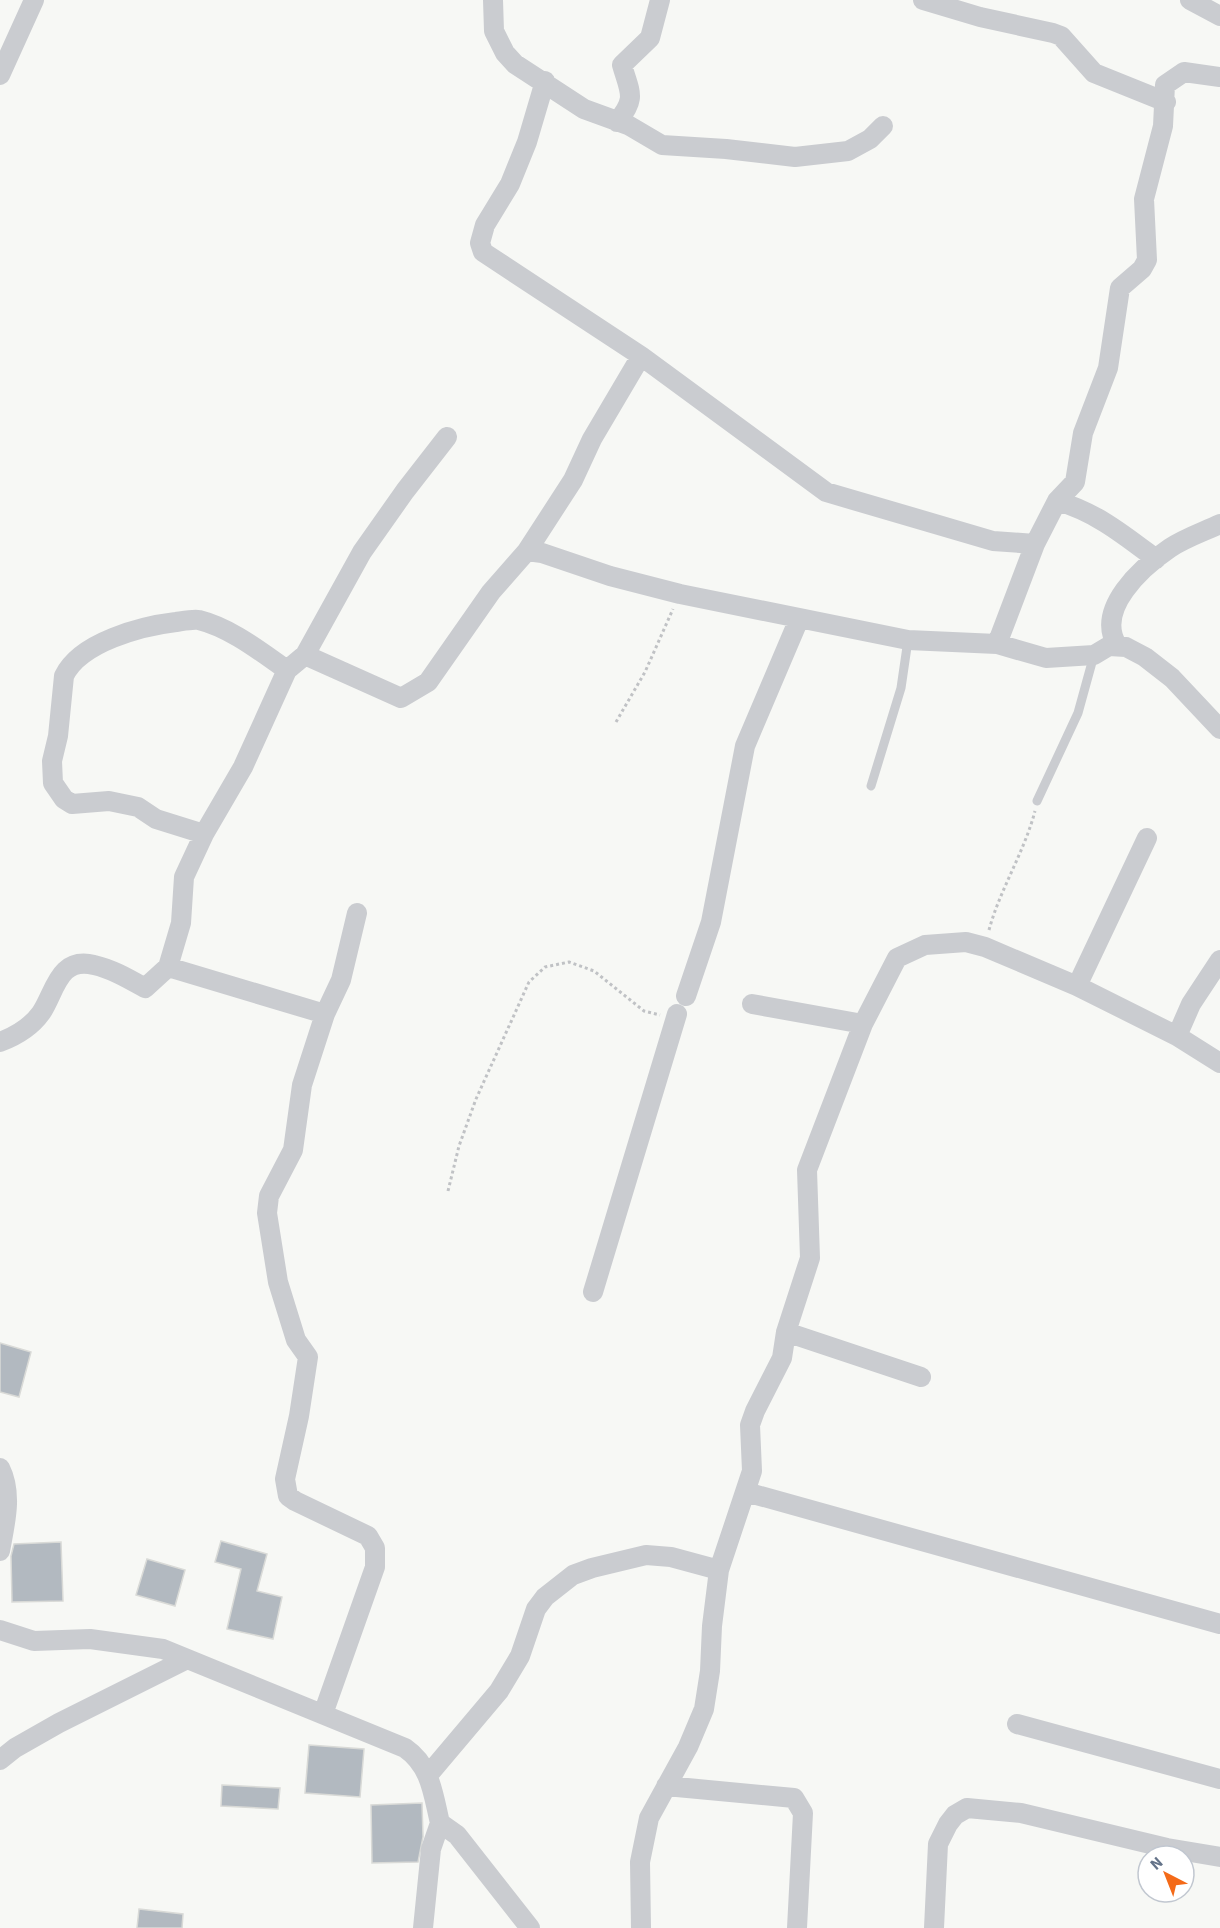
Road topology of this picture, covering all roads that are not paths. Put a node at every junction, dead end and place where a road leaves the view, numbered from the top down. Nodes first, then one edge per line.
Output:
1 (34, 0) edge
2 (493, 0) edge
3 (660, 0) edge
4 (923, 0) edge
5 (1190, 0) edge
6 (1220, 16) edge
7 (0, 75) edge
8 (1220, 77) edge
9 (545, 81) junction
10 (1166, 102) junction
11 (617, 122) junction
12 (883, 126) dead end
13 (641, 356) junction
14 (447, 437) dead end
15 (1057, 501) junction
16 (1220, 524) edge
17 (1035, 544) junction
18 (527, 551) junction
19 (1155, 559) junction
20 (799, 619) junction
21 (908, 640) junction
22 (997, 644) junction
23 (1117, 645) junction
24 (306, 655) junction
25 (1094, 655) junction
26 (287, 670) junction
27 (1220, 729) edge
28 (871, 786) dead end
29 (1037, 801) road end
30 (204, 834) junction
31 (1147, 838) dead end
32 (357, 914) dead end
33 (1220, 960) edge
34 (168, 967) junction
35 (1077, 986) junction
36 (686, 996) dead end
37 (752, 1004) dead end
38 (325, 1014) junction
39 (677, 1014) road end
40 (863, 1024) junction
41 (1177, 1036) junction
42 (0, 1042) edge
43 (1220, 1063) edge
44 (593, 1292) dead end
45 (786, 1332) junction
46 (921, 1377) dead end
47 (0, 1468) edge
48 (746, 1492) junction
49 (0, 1551) edge
50 (718, 1570) junction
51 (1220, 1624) edge
52 (0, 1630) edge
53 (185, 1660) junction
54 (323, 1714) junction
55 (1017, 1724) dead end
56 (0, 1760) edge
57 (429, 1774) junction
58 (1220, 1779) edge
59 (666, 1786) junction
60 (440, 1823) junction
61 (1220, 1857) edge
62 (423, 1928) edge
63 (530, 1928) edge
64 (642, 1928) edge
65 (797, 1928) edge
66 (934, 1928) edge

1 - 7 street
2 - 9 street
3 - 11 street
4 - 10 street
5 - 6 street
8 - 10 street
9 - 11 street
9 - 13 street
10 - 15 street
11 - 12 street
13 - 17 street
13 - 18 street
14 - 24 street
15 - 17 street
15 - 19 street
16 - 19 street
17 - 22 street
18 - 20 street
18 - 24 street
19 - 23 street
20 - 21 street
20 - 36 street
21 - 22 street
21 - 28 lane
22 - 25 street
23 - 25 street
23 - 27 street
24 - 26 street
25 - 29 lane
26 - 30 street
26 - 30 street
30 - 34 street
31 - 35 street
32 - 38 street
33 - 41 street
34 - 38 street
34 - 42 street
35 - 40 street
35 - 41 street
37 - 40 street
38 - 54 street
39 - 44 street
40 - 45 street
41 - 43 street
45 - 46 street
45 - 48 street
47 - 49 street
48 - 50 street
48 - 51 street
50 - 57 street
50 - 59 street
52 - 53 street
53 - 54 street
53 - 56 street
54 - 57 street
55 - 58 street
57 - 60 street
59 - 64 street
59 - 65 street
60 - 62 street
60 - 63 street
61 - 66 street

